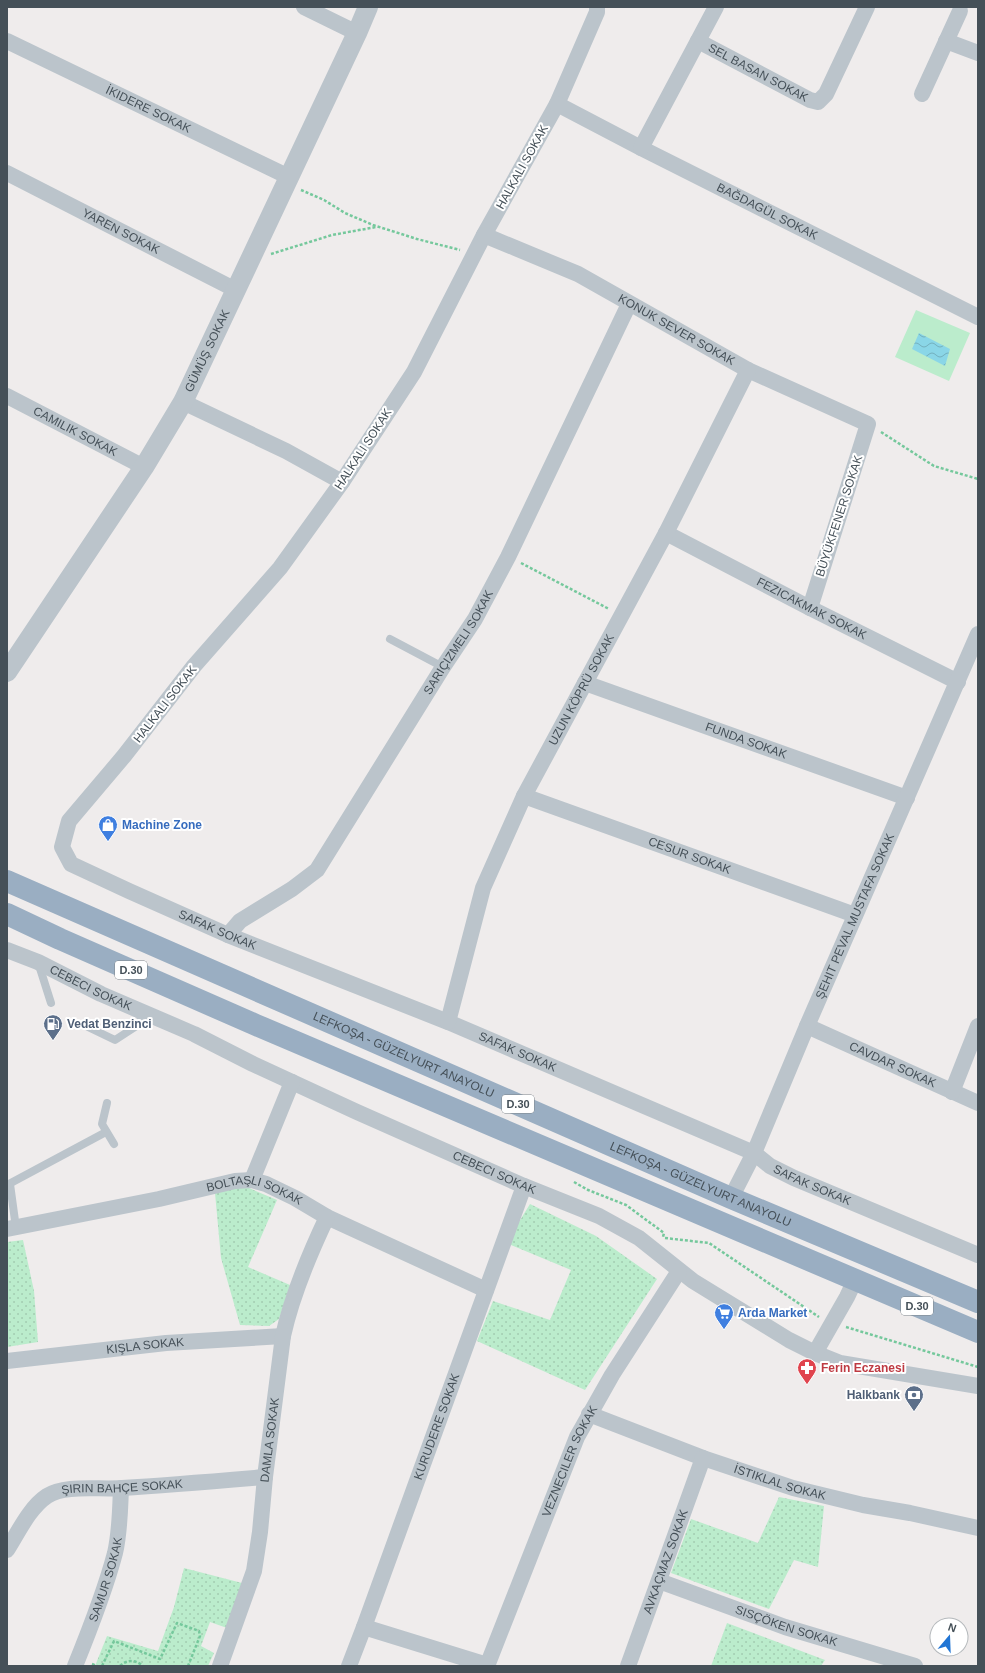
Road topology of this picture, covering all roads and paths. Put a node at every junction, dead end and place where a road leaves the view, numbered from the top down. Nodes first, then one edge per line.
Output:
1 (304, 7) edge
2 (368, 7) edge
3 (597, 7) edge
4 (716, 7) edge
5 (867, 7) edge
6 (960, 12) dead end
7 (357, 33) junction
8 (7, 41) edge
9 (698, 41) junction
10 (946, 41) junction
11 (978, 53) edge
12 (922, 94) dead end
13 (557, 104) junction
14 (640, 148) junction
15 (7, 173) edge
16 (288, 180) junction
17 (377, 226) junction
18 (484, 235) junction
19 (256, 248) junction
20 (474, 254) junction
21 (236, 290) junction
22 (629, 304) junction
23 (978, 317) edge
24 (748, 370) junction
25 (7, 396) edge
26 (183, 402) junction
27 (868, 424) junction
28 (144, 467) junction
29 (978, 479) edge
30 (342, 482) junction
31 (666, 533) junction
32 (508, 557) junction
33 (810, 608) junction
34 (622, 616) junction
35 (978, 634) edge
36 (390, 639) dead end
37 (443, 667) junction
38 (7, 672) edge
39 (958, 682) junction
40 (585, 683) junction
41 (524, 796) junction
42 (907, 798) junction
43 (7, 881) edge
44 (7, 914) edge
45 (855, 915) junction
46 (228, 935) junction
47 (7, 950) edge
48 (38, 962) junction
49 (51, 1003) dead end
50 (146, 1014) junction
51 (448, 1022) junction
52 (807, 1026) junction
53 (978, 1026) edge
54 (88, 1027) dead end
55 (292, 1082) junction
56 (952, 1092) junction
57 (107, 1103) dead end
58 (978, 1103) edge
59 (106, 1132) junction
60 (114, 1144) dead end
61 (754, 1153) junction
62 (252, 1180) junction
63 (8, 1184) edge
64 (524, 1186) junction
65 (731, 1198) junction
66 (327, 1217) junction
67 (11, 1228) edge
68 (978, 1255) edge
69 (679, 1271) junction
70 (855, 1280) junction
71 (486, 1290) junction
72 (978, 1302) edge
73 (832, 1322) junction
74 (978, 1332) edge
75 (283, 1336) junction
76 (815, 1353) junction
77 (7, 1361) edge
78 (978, 1367) edge
79 (978, 1386) edge
80 (589, 1414) junction
81 (703, 1458) junction
82 (265, 1477) junction
83 (121, 1488) junction
84 (978, 1528) edge
85 (7, 1550) edge
86 (659, 1581) junction
87 (364, 1627) junction
88 (487, 1665) edge
89 (75, 1666) edge
90 (102, 1666) edge
91 (120, 1666) edge
92 (143, 1666) edge
93 (188, 1666) edge
94 (220, 1666) edge
95 (348, 1666) edge
96 (628, 1666) edge
97 (915, 1666) edge

1 - 7 street
2 - 7 street, GÜMÜŞ SOKAK
3 - 13 street
4 - 9 street
5 - 9 street, SEL BASAN SOKAK
6 - 10 street
7 - 16 street, GÜMÜŞ SOKAK
8 - 16 street, İKIDERE SOKAK
9 - 14 street
10 - 11 street
10 - 12 street
13 - 14 street, BAĞDAGÜL SOKAK
13 - 18 street
14 - 23 street, BAĞDAGÜL SOKAK
15 - 21 street, YAREN SOKAK
16 - 17 path
16 - 19 street, GÜMÜŞ SOKAK
17 - 19 path
17 - 20 path
18 - 20 street
18 - 22 street, KONUK SEVER SOKAK
19 - 21 street, GÜMÜŞ SOKAK
20 - 30 street
21 - 26 street, GÜMÜŞ SOKAK
22 - 24 street, KONUK SEVER SOKAK
22 - 32 street
24 - 27 street, KONUK SEVER SOKAK
24 - 31 street, UZUN KÖPRÜ SOKAK
25 - 28 street
26 - 28 street, GÜMÜŞ SOKAK
26 - 30 street
27 - 29 path
27 - 33 street, BÜYÜKFENER SOKAK
28 - 38 street, GÜMÜŞ SOKAK
30 - 46 street, SAFAK SOKAK
31 - 33 street, FEZICAKMAK SOKAK
31 - 34 street, UZUN KÖPRÜ SOKAK
32 - 34 path
32 - 37 street
33 - 39 street, FEZICAKMAK SOKAK
34 - 40 street, UZUN KÖPRÜ SOKAK
35 - 39 street, ŞEHIT PEVAL MUSTAFA SOKAK
36 - 37 lane
37 - 46 street
39 - 42 street, ŞEHIT PEVAL MUSTAFA SOKAK
40 - 41 street, UZUN KÖPRÜ SOKAK
40 - 42 street, FUNDA SOKAK
41 - 45 street, CESUR SOKAK
41 - 51 street, UZUN KÖPRÜ SOKAK
42 - 45 street, ŞEHIT PEVAL MUSTAFA SOKAK
43 - 65 highway, LEFKOŞA - GÜZELYURT ANAYOLU / D.30
44 - 70 highway, D.30
45 - 52 street, ŞEHIT PEVAL MUSTAFA SOKAK
46 - 51 street, SAFAK SOKAK
47 - 48 street, CEBECI SOKAK
48 - 49 lane
48 - 50 street, CEBECI SOKAK
50 - 54 lane
50 - 55 street, CEBECI SOKAK
51 - 61 street, SAFAK SOKAK
52 - 56 street, CAVDAR SOKAK
52 - 61 street, ŞEHIT PEVAL MUSTAFA SOKAK
53 - 56 street
55 - 62 street
55 - 64 street, CEBECI SOKAK
56 - 58 street, CAVDAR SOKAK
57 - 59 lane
59 - 60 lane
59 - 63 lane
61 - 65 street, ŞEHIT PEVAL MUSTAFA SOKAK
61 - 68 street, SAFAK SOKAK
62 - 66 street
62 - 67 street
63 - 67 lane
64 - 69 street, CEBECI SOKAK
64 - 71 street, KURUDERE SOKAK
65 - 72 highway, LEFKOŞA - GÜZELYURT ANAYOLU / D.30
66 - 71 street
66 - 75 street, DAMLA SOKAK
69 - 76 street, CEBECI SOKAK
69 - 80 street, VEZNECILER SOKAK
70 - 73 street
70 - 74 highway, D.30
71 - 87 street, KURUDERE SOKAK
73 - 76 street
73 - 78 path
75 - 77 street
75 - 82 street, DAMLA SOKAK
76 - 79 street, CEBECI SOKAK
80 - 81 street, İSTIKLAL SOKAK
80 - 88 street, VEZNECILER SOKAK
81 - 84 street, İSTIKLAL SOKAK
81 - 86 street, AVKAÇMAZ SOKAK
82 - 83 street, ŞIRIN BAHÇE SOKAK
82 - 94 street, DAMLA SOKAK
83 - 85 street, ŞIRIN BAHÇE SOKAK
83 - 89 street, SAMUR SOKAK
86 - 96 street, AVKAÇMAZ SOKAK
86 - 97 street, SISÇÖKEN SOKAK
87 - 88 street
87 - 95 street, KURUDERE SOKAK
90 - 93 path
91 - 92 path

